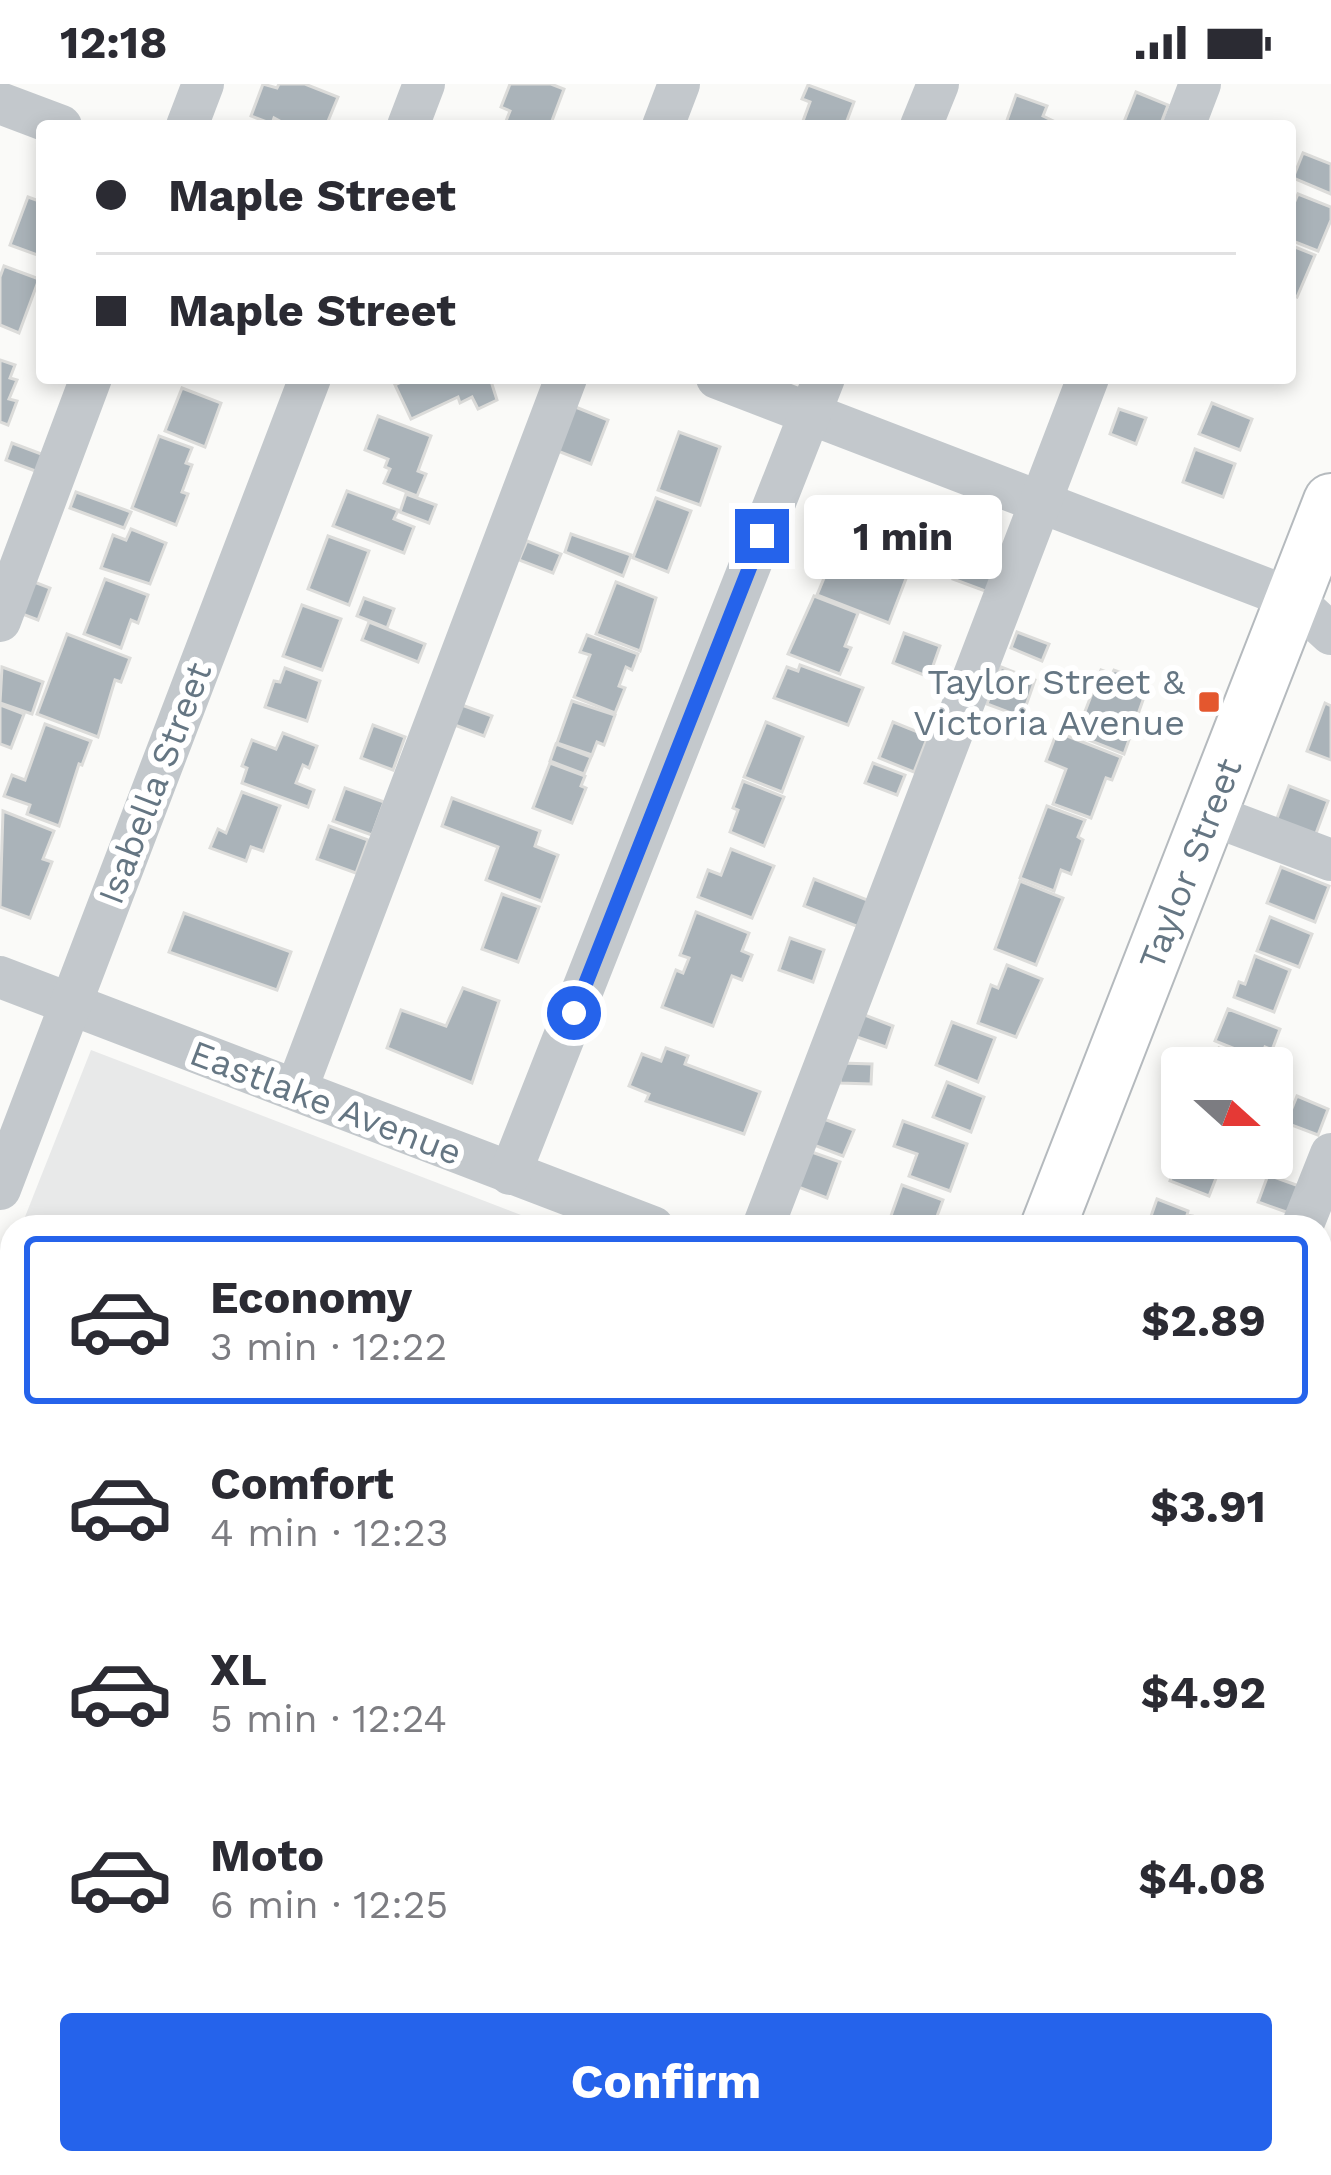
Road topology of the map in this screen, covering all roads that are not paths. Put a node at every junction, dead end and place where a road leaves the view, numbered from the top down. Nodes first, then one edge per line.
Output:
1 (203, 84) edge
2 (424, 84) edge
3 (679, 84) edge
4 (938, 84) edge
5 (1200, 84) edge
6 (0, 103) edge
7 (45, 120) edge
8 (189, 120) edge
9 (410, 120) edge
10 (665, 120) edge
11 (923, 120) edge
12 (1186, 120) edge
13 (89, 384) edge
14 (308, 384) edge
15 (564, 384) edge
16 (750, 384) edge
17 (1086, 384) edge
18 (817, 396) edge
19 (1331, 501) edge
20 (1041, 503) junction
21 (1318, 610) edge
22 (0, 621) edge
23 (1209, 814) junction
24 (1331, 860) edge
25 (0, 977) edge
26 (71, 1004) junction
27 (297, 1088) junction
28 (1331, 1154) edge
29 (510, 1174) junction
30 (0, 1189) edge
31 (621, 1215) edge
32 (769, 1215) edge
33 (1053, 1215) edge
34 (1307, 1215) edge

1 - 8 street
2 - 9 street
3 - 10 street
4 - 11 street
5 - 12 street
6 - 7 street
13 - 22 street
14 - 26 street, Isabella Street
15 - 27 street
16 - 18 street
17 - 20 street
18 - 20 street
18 - 29 street
19 - 21 main road, Taylor Street
20 - 21 street
20 - 32 street
21 - 23 main road, Taylor Street
23 - 24 street
23 - 33 main road, Taylor Street
25 - 26 street, Eastlake Avenue
26 - 27 street, Eastlake Avenue
26 - 30 street, Isabella Street
27 - 29 street, Eastlake Avenue
28 - 34 street
29 - 31 street, Eastlake Avenue

